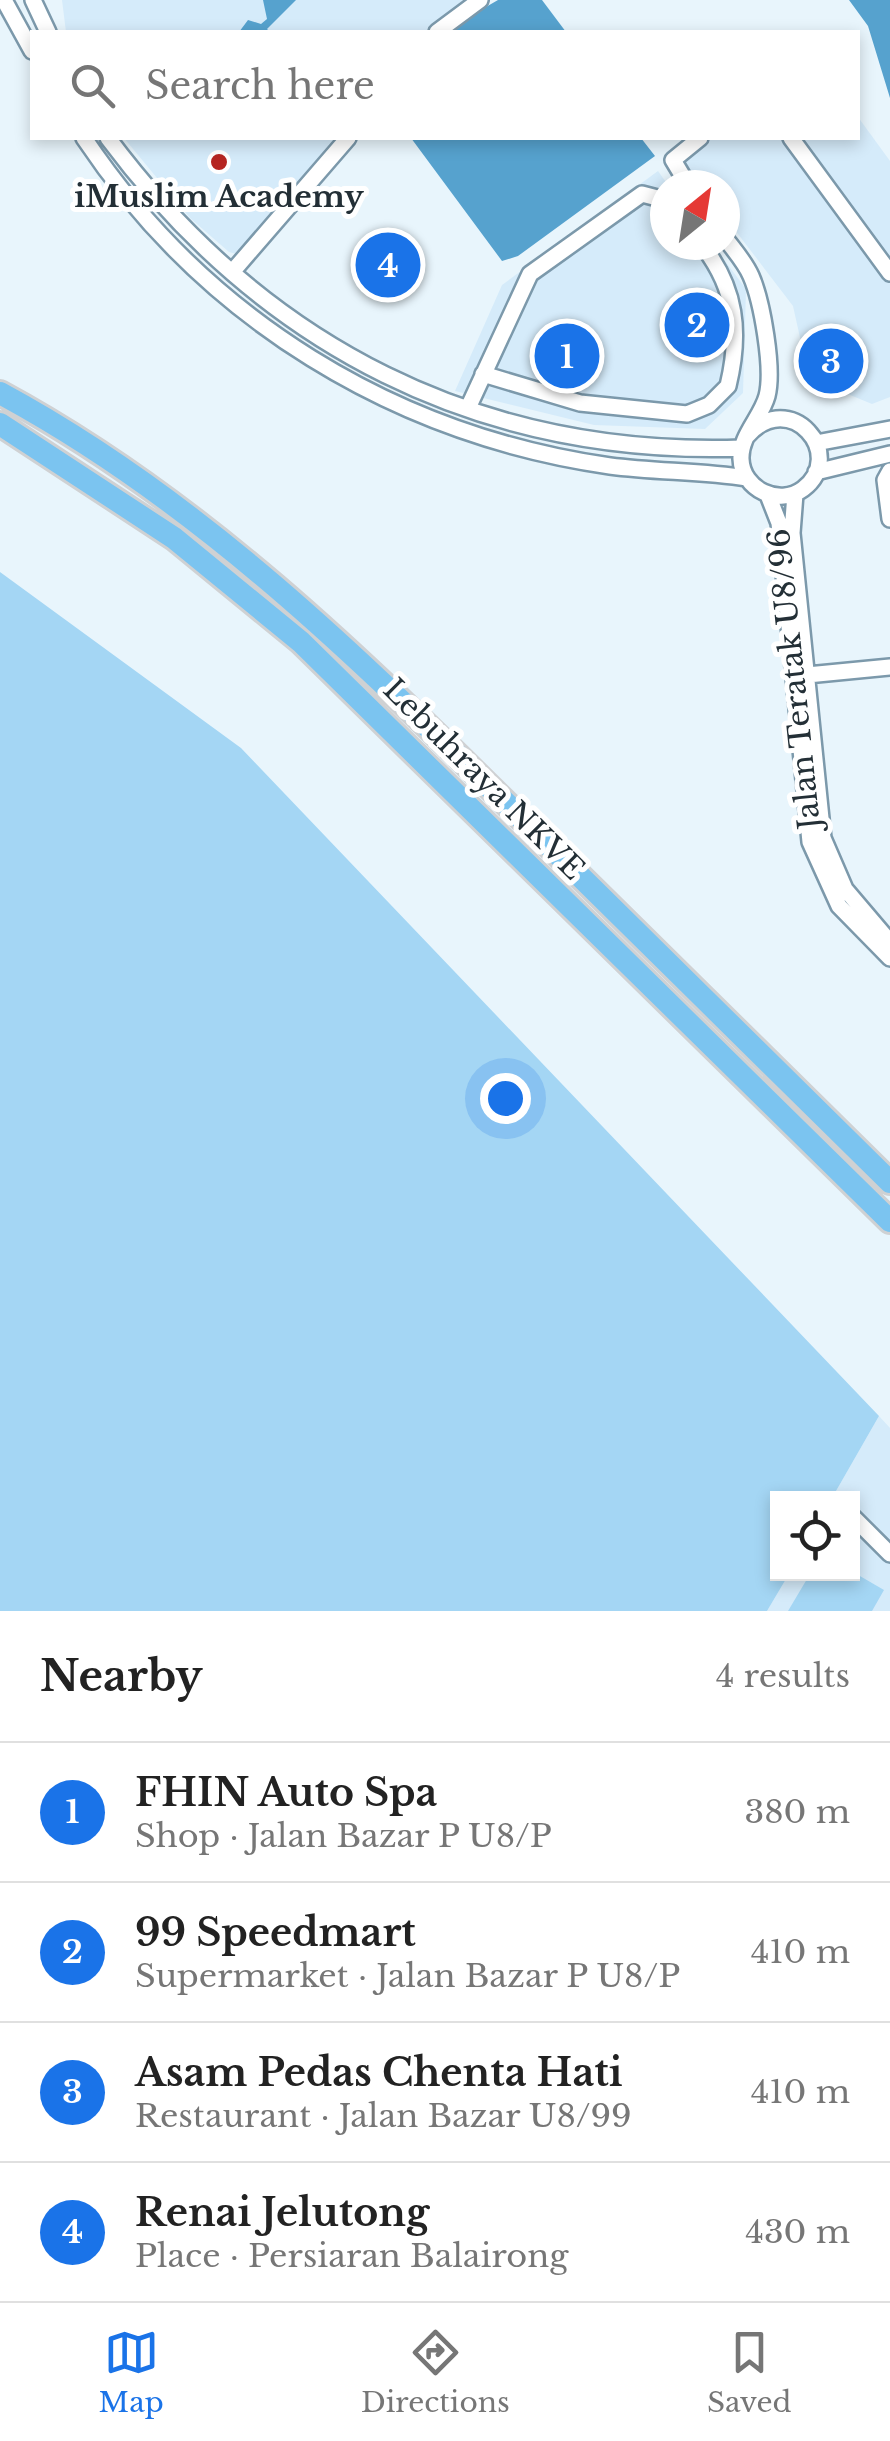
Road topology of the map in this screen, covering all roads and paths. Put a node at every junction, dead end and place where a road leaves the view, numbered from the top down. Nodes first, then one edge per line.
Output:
1 (4, 0) edge
2 (34, 0) edge
3 (480, 0) edge
4 (47, 30) edge
5 (440, 30) edge
6 (30, 47) edge
7 (85, 140) edge
8 (110, 140) edge
9 (346, 140) edge
10 (698, 140) edge
11 (792, 140) edge
12 (679, 170) edge
13 (650, 196) edge
14 (740, 258) edge
15 (713, 260) edge
16 (233, 271) junction
17 (890, 273) edge
18 (758, 296) junction
19 (732, 300) junction
20 (484, 374) junction
21 (768, 374) junction
22 (0, 393) edge
23 (468, 408) junction
24 (0, 424) edge
25 (801, 424) junction
26 (890, 429) edge
27 (744, 442) junction
28 (816, 444) junction
29 (890, 454) edge
30 (816, 472) junction
31 (890, 472) edge
32 (747, 478) junction
33 (795, 494) junction
34 (768, 495) junction
35 (890, 519) edge
36 (890, 667) edge
37 (799, 676) junction
38 (887, 936) edge
39 (890, 958) edge
40 (890, 1182) edge
41 (890, 1221) edge
42 (860, 1524) edge
43 (890, 1554) edge

1 - 6 street
2 - 4 street
3 - 5 street
7 - 32 street
8 - 16 street
9 - 16 street
10 - 12 street
11 - 17 street
13 - 20 street
14 - 18 street
15 - 19 street
16 - 23 street
18 - 19 street
18 - 21 street
19 - 20 street
20 - 23 street
21 - 25 street
21 - 27 street
22 - 40 highway, Lebuhraya NKVE
23 - 27 street
24 - 41 highway, Lebuhraya NKVE
25 - 27 street
25 - 28 street
26 - 28 street
27 - 32 street
28 - 30 street
29 - 30 street
30 - 33 street
31 - 35 street
32 - 34 street
33 - 34 street
33 - 37 street, Jalan Teratak U8/96
34 - 37 street, Jalan Teratak U8/96
36 - 37 street
37 - 38 street, Jalan Teratak U8/96
37 - 39 street, Jalan Teratak U8/96
42 - 43 street

